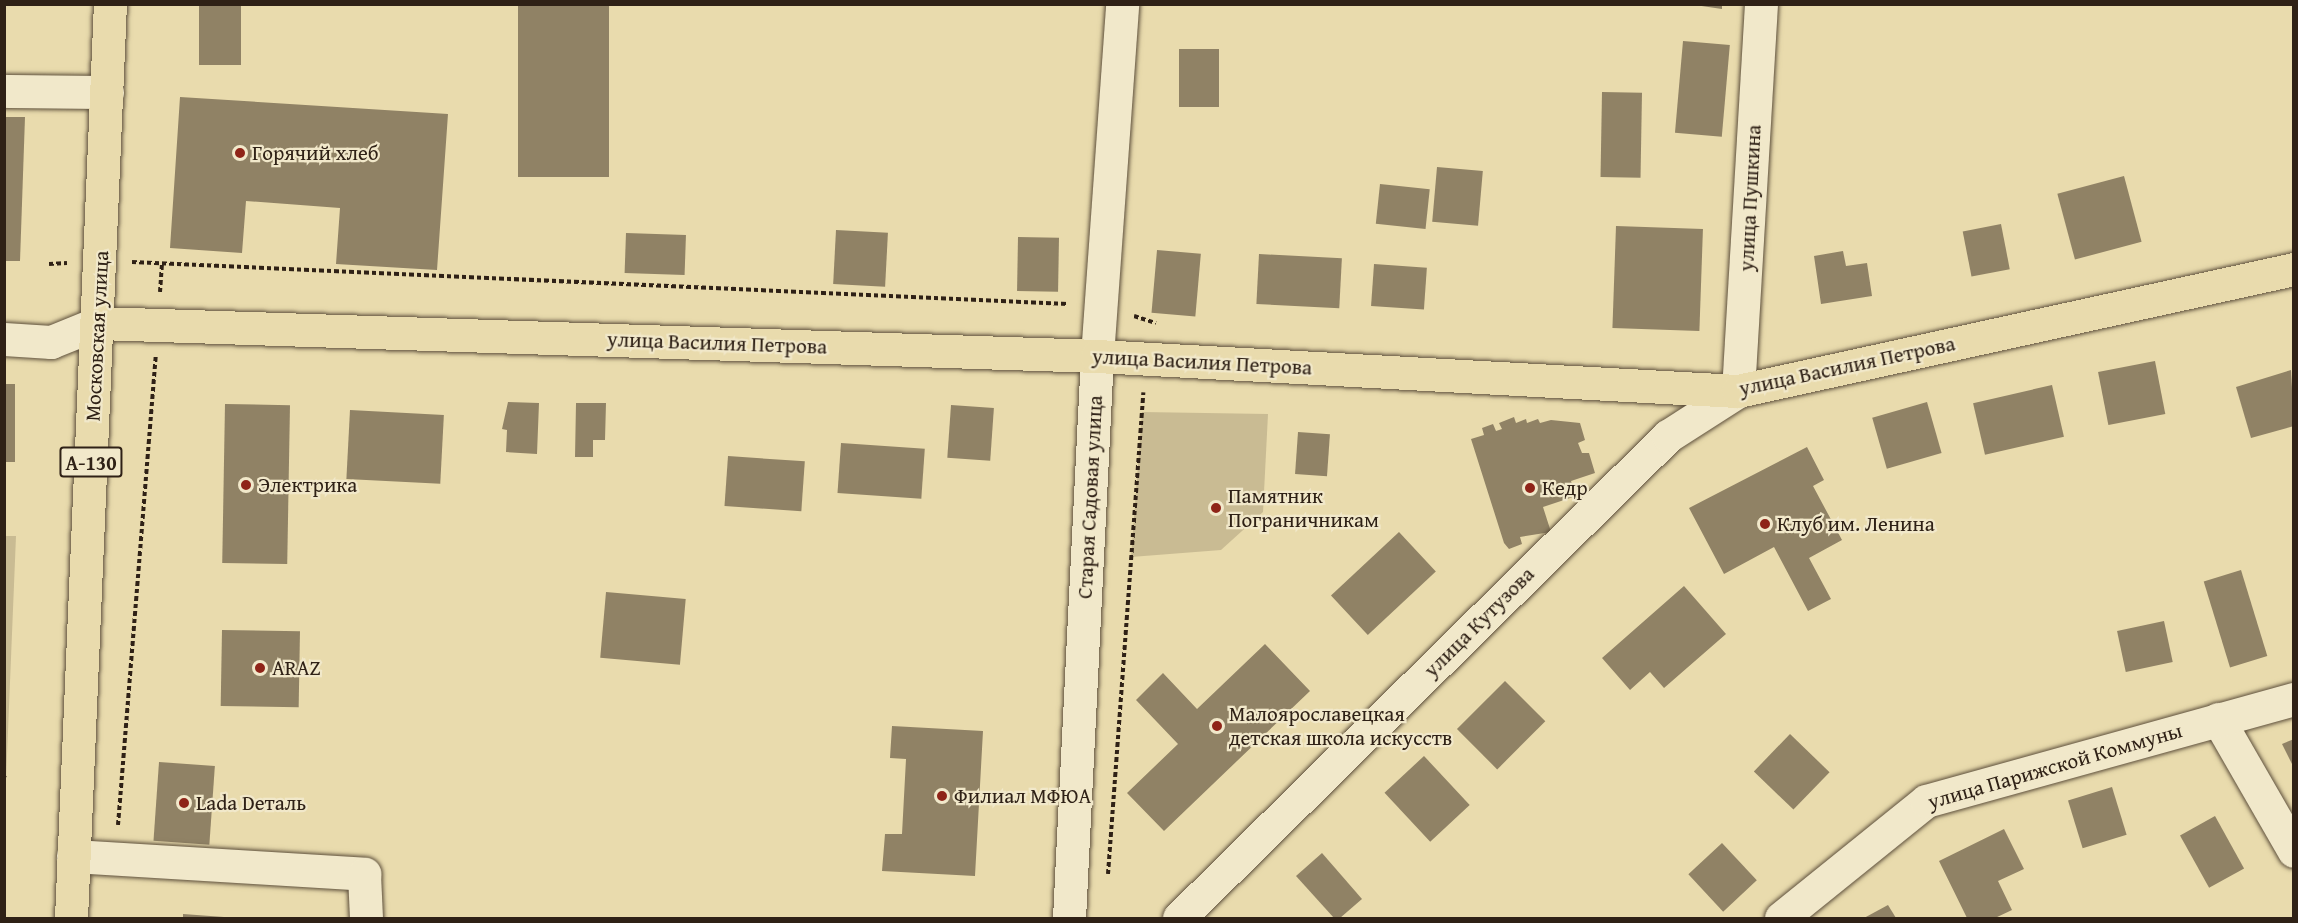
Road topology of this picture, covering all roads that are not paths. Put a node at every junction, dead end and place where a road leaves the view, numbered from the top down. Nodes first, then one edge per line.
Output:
1 (110, 4) edge
2 (1122, 4) edge
3 (1761, 4) edge
4 (4, 91) edge
5 (107, 92) junction
6 (2294, 269) edge
7 (98, 323) junction
8 (4, 339) edge
9 (1097, 356) junction
10 (1738, 391) junction
11 (2294, 699) edge
12 (2218, 718) junction
13 (2294, 851) edge
14 (74, 856) junction
15 (70, 918) edge
16 (366, 918) edge
17 (1069, 918) edge
18 (1179, 918) edge
19 (1781, 918) edge

1 - 5 main road, Московская улица / А-130
2 - 9 street, Старая Садовая улица
3 - 10 street, улица Пушкина
4 - 5 street
5 - 7 main road, Московская улица / А-130
6 - 10 main road, улица Василия Петрова
7 - 8 street
7 - 9 main road, улица Василия Петрова
7 - 14 main road, Московская улица / А-130
9 - 10 main road, улица Василия Петрова
9 - 17 street, Старая Садовая улица
10 - 18 street, улица Кутузова
11 - 12 street, улица Парижской Коммуны
12 - 13 street
12 - 19 street, улица Парижской Коммуны
14 - 15 main road, Московская улица / А-130
14 - 16 street

